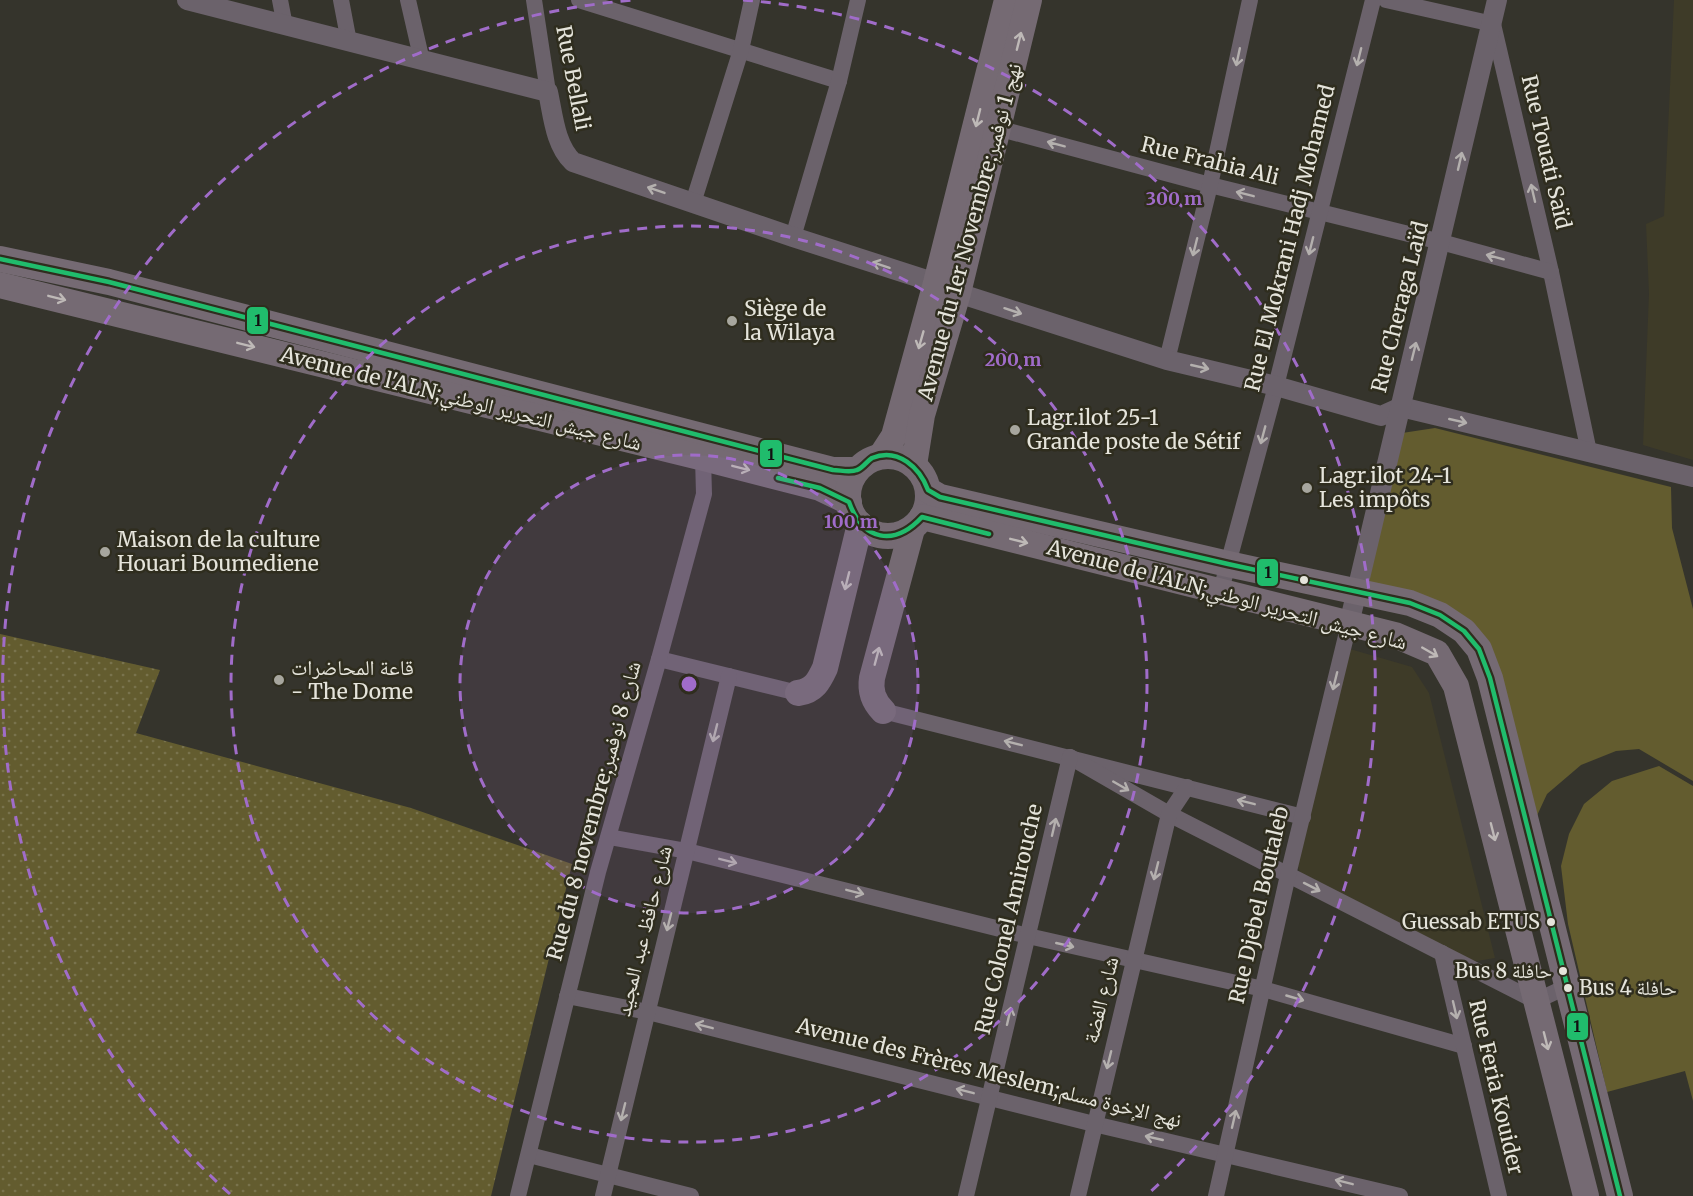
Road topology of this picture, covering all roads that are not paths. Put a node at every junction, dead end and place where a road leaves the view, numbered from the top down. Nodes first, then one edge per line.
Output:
1 (188, 0) edge
2 (280, 0) edge
3 (341, 0) edge
4 (408, 0) edge
5 (534, 0) edge
6 (579, 0) edge
7 (752, 0) edge
8 (858, 0) edge
9 (1007, 0) edge
10 (1029, 0) edge
11 (1250, 0) edge
12 (1373, 0) edge
13 (1386, 0) edge
14 (1497, 0) edge
15 (214, 4) edge
16 (1492, 24) junction
17 (285, 26) junction
18 (349, 42) junction
19 (741, 50) junction
20 (422, 61) junction
21 (839, 81) junction
22 (548, 92) junction
23 (997, 128) junction
24 (1210, 185) junction
25 (693, 203) junction
26 (1319, 212) junction
27 (793, 237) junction
28 (1441, 242) junction
29 (0, 259) edge
30 (1551, 272) junction
31 (0, 285) edge
32 (947, 288) junction
33 (1167, 360) junction
34 (1276, 386) junction
35 (1401, 407) junction
36 (706, 448) junction
37 (1589, 452) junction
38 (881, 456) junction
39 (914, 465) junction
40 (857, 470) junction
41 (1693, 477) edge
42 (928, 490) junction
43 (855, 513) junction
44 (917, 523) junction
45 (1228, 564) junction
46 (1221, 590) junction
47 (1357, 591) junction
48 (1349, 624) junction
49 (659, 659) junction
50 (729, 676) junction
51 (798, 693) joint
52 (883, 711) joint
53 (1070, 758) junction
54 (1187, 787) junction
55 (1169, 814) junction
56 (1303, 817) junction
57 (609, 837) junction
58 (687, 851) junction
59 (1288, 875) junction
60 (1028, 936) junction
61 (1442, 953) junction
62 (1134, 960) junction
63 (1568, 986) junction
64 (1263, 989) junction
65 (567, 996) junction
66 (1536, 1001) junction
67 (648, 1012) junction
68 (1464, 1046) junction
69 (990, 1097) junction
70 (1094, 1124) junction
71 (1226, 1154) junction
72 (529, 1155) junction
73 (608, 1176) junction
74 (1584, 1193) edge
75 (519, 1196) edge
76 (603, 1196) edge
77 (691, 1196) edge
78 (966, 1196) edge
79 (1078, 1196) edge
80 (1216, 1196) edge
81 (1401, 1196) edge
82 (1499, 1196) edge
83 (1620, 1196) edge

1 - 15 street
2 - 17 street
3 - 18 street
4 - 20 street
5 - 22 street, Rue Bellali
6 - 19 street
7 - 19 street
8 - 21 street
9 -> 32 main road, Avenue du 1er Novembre;نهج 1 نوفمبر
23 -> 10 main road, Avenue du 1er Novembre;نهج 1 نوفمبر
11 -> 24 street
12 -> 26 street, Rue El Mokrani Hadj Mohamed
13 - 16 street
14 - 16 street, Rue Cheraga Laïd
15 - 17 street
28 -> 16 street, Rue Cheraga Laïd
30 -> 16 street, Rue Touati Saïd
17 - 18 street
18 - 20 street
19 - 21 street
19 - 25 street
20 - 22 street
21 - 27 street
25 -> 22 street, Rue Bellali
24 -> 23 street, Rue Frahia Ali
23 - 32 main road, Avenue du 1er Novembre;نهج 1 نوفمبر
26 -> 24 street, Rue Frahia Ali
24 -> 33 street
25 - 27 street
26 - 28 street, Rue Frahia Ali
26 -> 34 street, Rue El Mokrani Hadj Mohamed
32 -> 27 street
30 -> 28 street, Rue Frahia Ali
35 -> 28 street, Rue Cheraga Laïd
29 - 36 main road, Avenue de l'ALN;شارع جيش التحرير الوطني
30 - 37 street, Rue Touati Saïd
31 -> 36 main road, Avenue de l'ALN;شارع جيش التحرير الوطني
32 -> 33 street
32 -> 38 main road, Avenue du 1er Novembre;نهج 1 نوفمبر
32 - 39 main road, Avenue du 1er Novembre;نهج 1 نوفمبر
33 -> 34 street
34 - 35 street
34 -> 45 street, Rue El Mokrani Hadj Mohamed
35 -> 37 street
35 - 47 street, Rue Cheraga Laïd
36 - 40 main road, Avenue de l'ALN;شارع جيش التحرير الوطني
36 -> 43 main road, Avenue de l'ALN;شارع جيش التحرير الوطني
36 - 49 street, Rue du 8 novembre;شارع 8 نوفمبر
37 - 41 street
38 - 39 main road
38 - 40 main road
39 - 42 main road
40 - 43 main road
42 - 44 main road
42 - 45 main road, Avenue de l'ALN;شارع جيش التحرير الوطني
43 - 44 main road, Avenue de l'ALN;شارع جيش التحرير الوطني
43 -> 51 main road
44 -> 46 main road, Avenue de l'ALN;شارع جيش التحرير الوطني
52 -> 44 main road
45 - 46 street, Rue El Mokrani Hadj Mohamed
45 - 47 main road, Avenue de l'ALN;شارع جيش التحرير الوطني
46 - 48 main road, Avenue de l'ALN;شارع جيش التحرير الوطني
47 - 48 street, Rue Cheraga Laïd
47 - 63 main road, Avenue de l'ALN;شارع جيش التحرير الوطني
48 -> 56 street, Rue Djebel Boutaleb
48 -> 66 main road, Avenue de l'ALN;شارع جيش التحرير الوطني
49 - 50 street
49 - 57 street, Rue du 8 novembre;شارع 8 نوفمبر
50 - 51 street
50 -> 58 street, شارع حافظ عبد المجيد
53 -> 52 street
53 - 54 street
53 -> 55 street
60 -> 53 street, Rue Colonel Amirouche
54 - 55 street
56 -> 54 street
55 - 59 street
55 -> 62 street, شارع الفضة
56 - 59 street, Rue Djebel Boutaleb
57 - 58 street
57 - 65 street, Rue du 8 novembre;شارع 8 نوفمبر
58 -> 60 street
58 -> 67 street, شارع حافظ عبد المجيد
59 -> 61 street
59 - 64 street, Rue Djebel Boutaleb
60 -> 62 street
69 -> 60 street, Rue Colonel Amirouche
61 - 66 street
61 -> 68 street, Rue Feria Kouider
62 - 64 street
62 -> 70 street, شارع الفضة
63 - 66 street
63 - 83 main road, Avenue de l'ALN;شارع جيش التحرير الوطني
64 -> 68 street
71 -> 64 street, Rue Djebel Boutaleb
65 - 67 street, Avenue des Frères Meslem;نهج الإخوة مسلم
65 - 72 street, Rue du 8 novembre;شارع 8 نوفمبر
66 -> 74 main road, Avenue de l'ALN;شارع جيش التحرير الوطني
69 -> 67 street, Avenue des Frères Meslem;نهج الإخوة مسلم
67 -> 73 street, شارع حافظ عبد المجيد
68 - 82 street, Rue Feria Kouider
69 - 70 street, Avenue des Frères Meslem;نهج الإخوة مسلم
69 - 78 street, Rue Colonel Amirouche
71 -> 70 street, Avenue des Frères Meslem;نهج الإخوة مسلم
70 - 79 street, شارع الفضة
71 - 80 street, Rue Djebel Boutaleb
81 -> 71 street, Avenue des Frères Meslem;نهج الإخوة مسلم
72 - 73 street
72 - 75 street, Rue du 8 novembre;شارع 8 نوفمبر
73 - 76 street, شارع حافظ عبد المجيد
73 - 77 street

